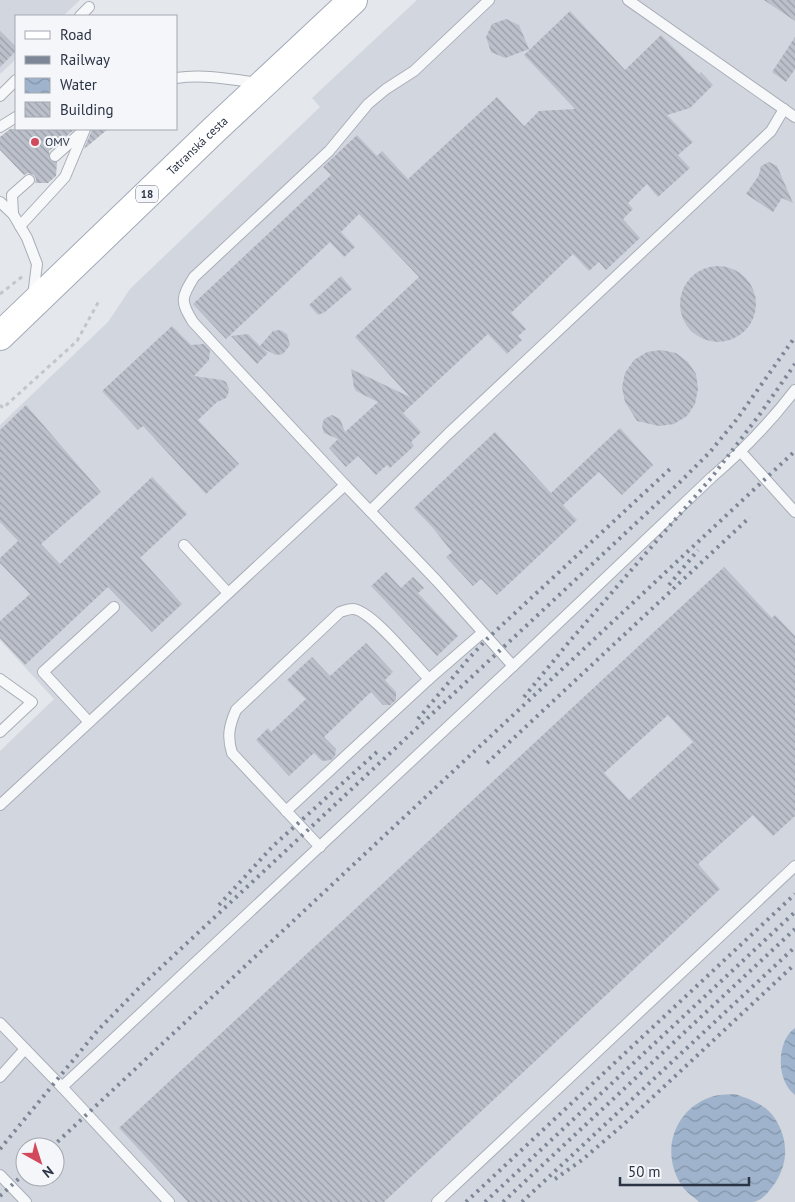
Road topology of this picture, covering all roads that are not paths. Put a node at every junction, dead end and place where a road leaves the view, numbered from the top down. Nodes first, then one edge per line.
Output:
1 (353, 0) edge
2 (488, 0) edge
3 (628, 0) edge
4 (89, 7) dead end
5 (81, 15) edge
6 (178, 78) edge
7 (15, 81) edge
8 (264, 83) junction
9 (0, 96) edge
10 (784, 109) junction
11 (795, 117) edge
12 (15, 118) edge
13 (0, 127) edge
14 (84, 130) edge
15 (85, 130) edge
16 (55, 156) dead end
17 (29, 180) dead end
18 (0, 202) edge
19 (13, 214) junction
20 (20, 226) junction
21 (31, 306) junction
22 (0, 336) edge
23 (795, 390) edge
24 (741, 452) junction
25 (344, 485) junction
26 (370, 511) junction
27 (795, 512) edge
28 (184, 545) dead end
29 (228, 593) junction
30 (114, 607) dead end
31 (482, 632) junction
32 (513, 666) junction
33 (0, 679) edge
34 (429, 679) junction
35 (89, 722) junction
36 (0, 732) edge
37 (0, 805) edge
38 (286, 811) junction
39 (320, 847) junction
40 (795, 866) edge
41 (0, 1024) edge
42 (25, 1048) junction
43 (0, 1065) edge
44 (0, 1077) edge
45 (62, 1087) junction
46 (0, 1175) edge
47 (26, 1202) edge
48 (170, 1202) edge
49 (437, 1202) edge

1 - 8 main road, Tatranská cesta / 18
2 - 25 lane
3 - 10 lane
4 - 5 lane
6 - 8 lane
7 - 9 lane
8 - 21 main road, Tatranská cesta / 18
10 - 11 lane
10 - 26 lane
12 - 13 lane
14 - 16 lane
15 - 20 lane
17 - 19 lane
18 - 19 lane
19 - 20 lane
20 - 21 lane
21 - 22 main road, Tatranská cesta / 18
23 - 24 lane
24 - 27 lane
24 - 32 lane
25 - 26 lane
25 - 29 lane
26 - 31 lane
28 - 29 lane
29 - 35 lane
30 - 35 lane
31 - 32 lane
31 - 34 lane
32 - 39 lane
33 - 36 lane
34 - 38 lane
34 - 38 lane
35 - 37 lane
38 - 39 lane
39 - 45 lane
40 - 49 lane
41 - 42 lane
42 - 43 lane
42 - 44 lane
42 - 45 lane
45 - 48 lane
46 - 47 lane

